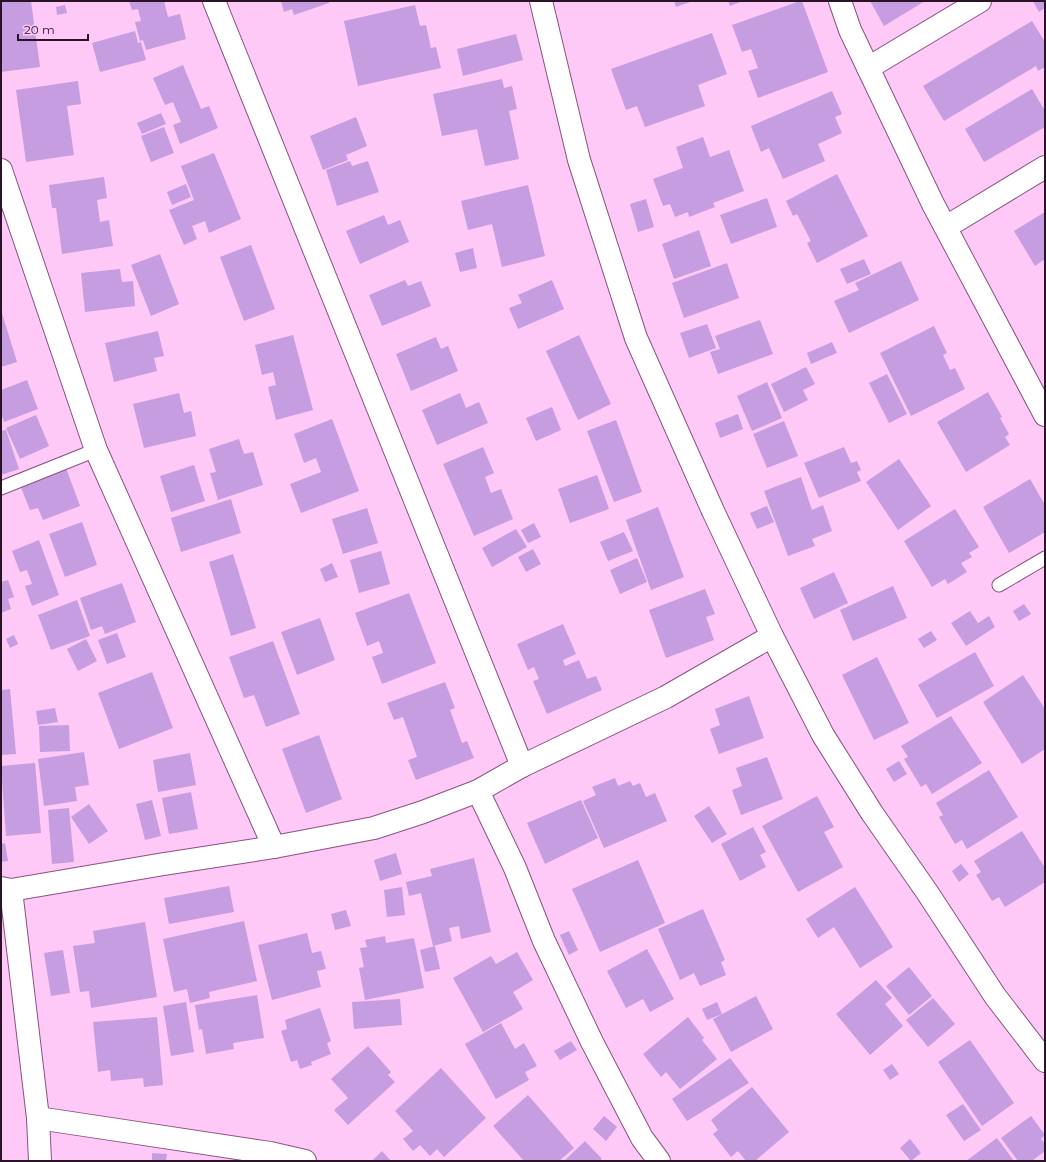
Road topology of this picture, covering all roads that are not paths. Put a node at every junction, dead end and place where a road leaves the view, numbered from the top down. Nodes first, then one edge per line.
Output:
1 (214, 1) edge
2 (541, 1) edge
3 (840, 1) edge
4 (980, 1) edge
5 (868, 68) junction
6 (1045, 167) edge
7 (1, 170) edge
8 (946, 227) junction
9 (1045, 415) edge
10 (96, 450) junction
11 (1, 488) edge
12 (1045, 558) edge
13 (999, 585) dead end
14 (772, 636) junction
15 (522, 766) junction
16 (478, 791) junction
17 (274, 847) junction
18 (6, 889) edge
19 (1045, 1061) edge
20 (38, 1118) junction
21 (40, 1161) edge
22 (305, 1161) edge
23 (659, 1161) edge

1 - 15 street
2 - 14 street
3 - 5 street
4 - 5 street
5 - 8 street
6 - 8 street
7 - 10 street
8 - 9 street
10 - 11 lane
10 - 17 street
12 - 13 lane
14 - 15 street
14 - 19 street
15 - 16 street
16 - 17 street
16 - 23 street
17 - 18 street
18 - 20 street
20 - 21 street
20 - 22 street

